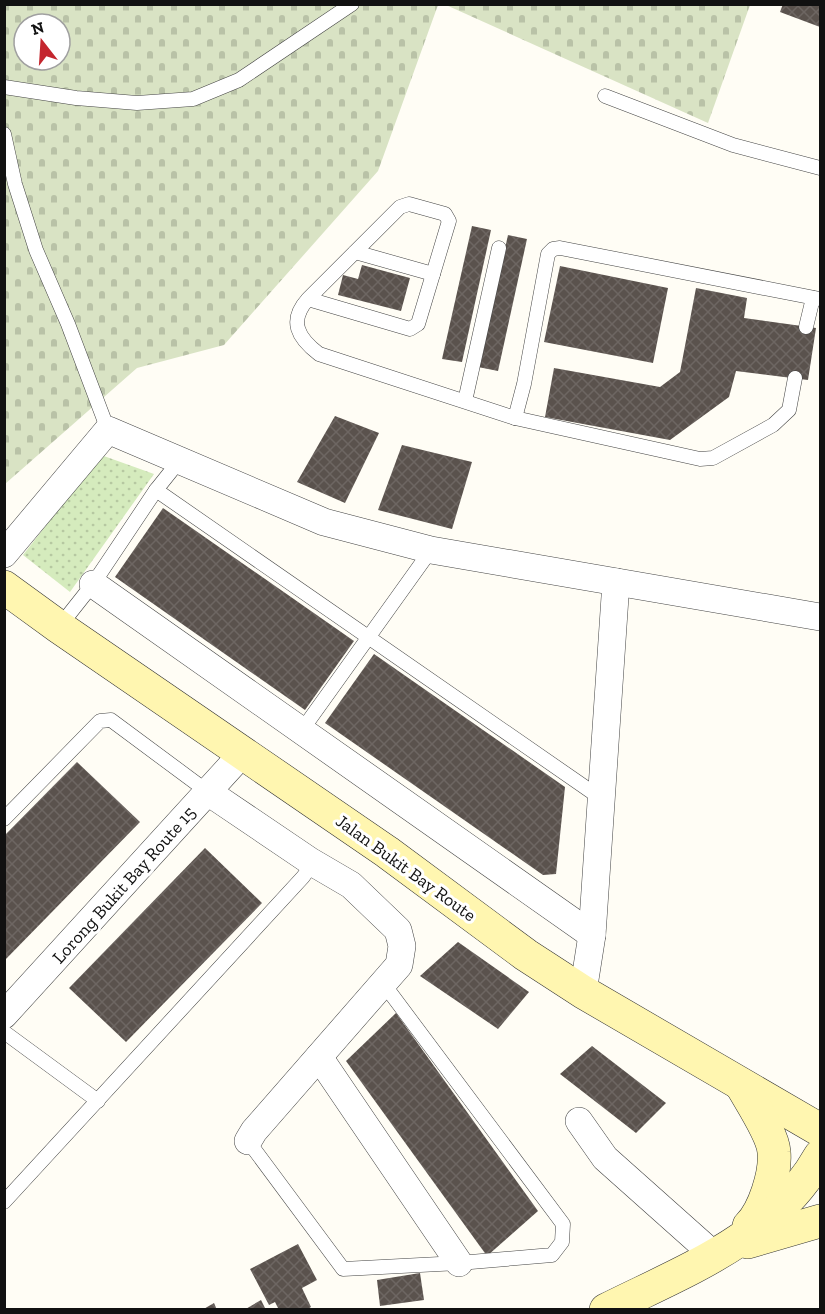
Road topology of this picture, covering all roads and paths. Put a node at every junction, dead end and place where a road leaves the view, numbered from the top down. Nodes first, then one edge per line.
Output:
1 (352, 4) edge
2 (4, 87) edge
3 (605, 96) dead end
4 (4, 134) edge
5 (820, 168) edge
6 (499, 248) dead end
7 (355, 252) junction
8 (433, 274) junction
9 (817, 298) edge
10 (308, 299) junction
11 (806, 327) dead end
12 (795, 378) dead end
13 (465, 401) junction
14 (515, 418) junction
15 (108, 430) junction
16 (180, 460) junction
17 (156, 490) junction
18 (431, 550) junction
19 (4, 554) edge
20 (616, 582) junction
21 (93, 584) junction
22 (4, 587) edge
23 (820, 617) edge
24 (58, 627) junction
25 (368, 637) junction
26 (302, 730) junction
27 (242, 754) junction
28 (208, 792) junction
29 (602, 799) junction
30 (4, 819) edge
31 (313, 863) junction
32 (592, 935) junction
33 (383, 983) junction
34 (583, 992) junction
35 (4, 1015) edge
36 (4, 1032) edge
37 (319, 1057) junction
38 (742, 1086) junction
39 (98, 1101) junction
40 (579, 1121) dead end
41 (820, 1130) edge
42 (248, 1141) joint
43 (820, 1156) edge
44 (4, 1202) edge
45 (820, 1221) edge
46 (722, 1252) junction
47 (459, 1263) junction
48 (606, 1310) edge

1 - 2 lane
3 - 5 lane
4 - 15 lane
6 - 13 lane
7 - 8 lane
7 - 8 lane
7 - 10 lane
8 - 10 lane
9 - 11 lane
9 - 14 lane
10 - 13 lane
12 - 14 lane
13 - 14 lane
15 - 16 street
15 - 19 street
16 - 17 lane
16 - 18 street
17 - 21 lane
17 - 25 lane
18 - 20 street
18 - 25 lane
20 - 23 street
20 - 29 street
21 - 24 lane
21 - 26 street
22 - 24 street, Jalan Bukit Bay Route
24 - 27 street, Jalan Bukit Bay Route
25 - 26 lane
25 - 29 lane
26 - 32 street
27 - 28 street, Lorong Bukit Bay Route 15
27 - 34 street, Jalan Bukit Bay Route
28 - 30 lane
28 - 31 street
28 - 35 street, Lorong Bukit Bay Route 15
29 - 32 street
31 - 33 street
31 - 39 lane
32 - 34 street
33 - 37 street
33 - 47 lane
34 - 38 street, Jalan Bukit Bay Route
36 - 39 lane
37 - 42 street
37 - 47 street
38 - 41 street, Jalan Bukit Bay Route
38 - 46 street
39 - 44 lane
40 - 46 street
42 - 47 lane
43 - 46 street
45 - 46 street
46 - 48 street

